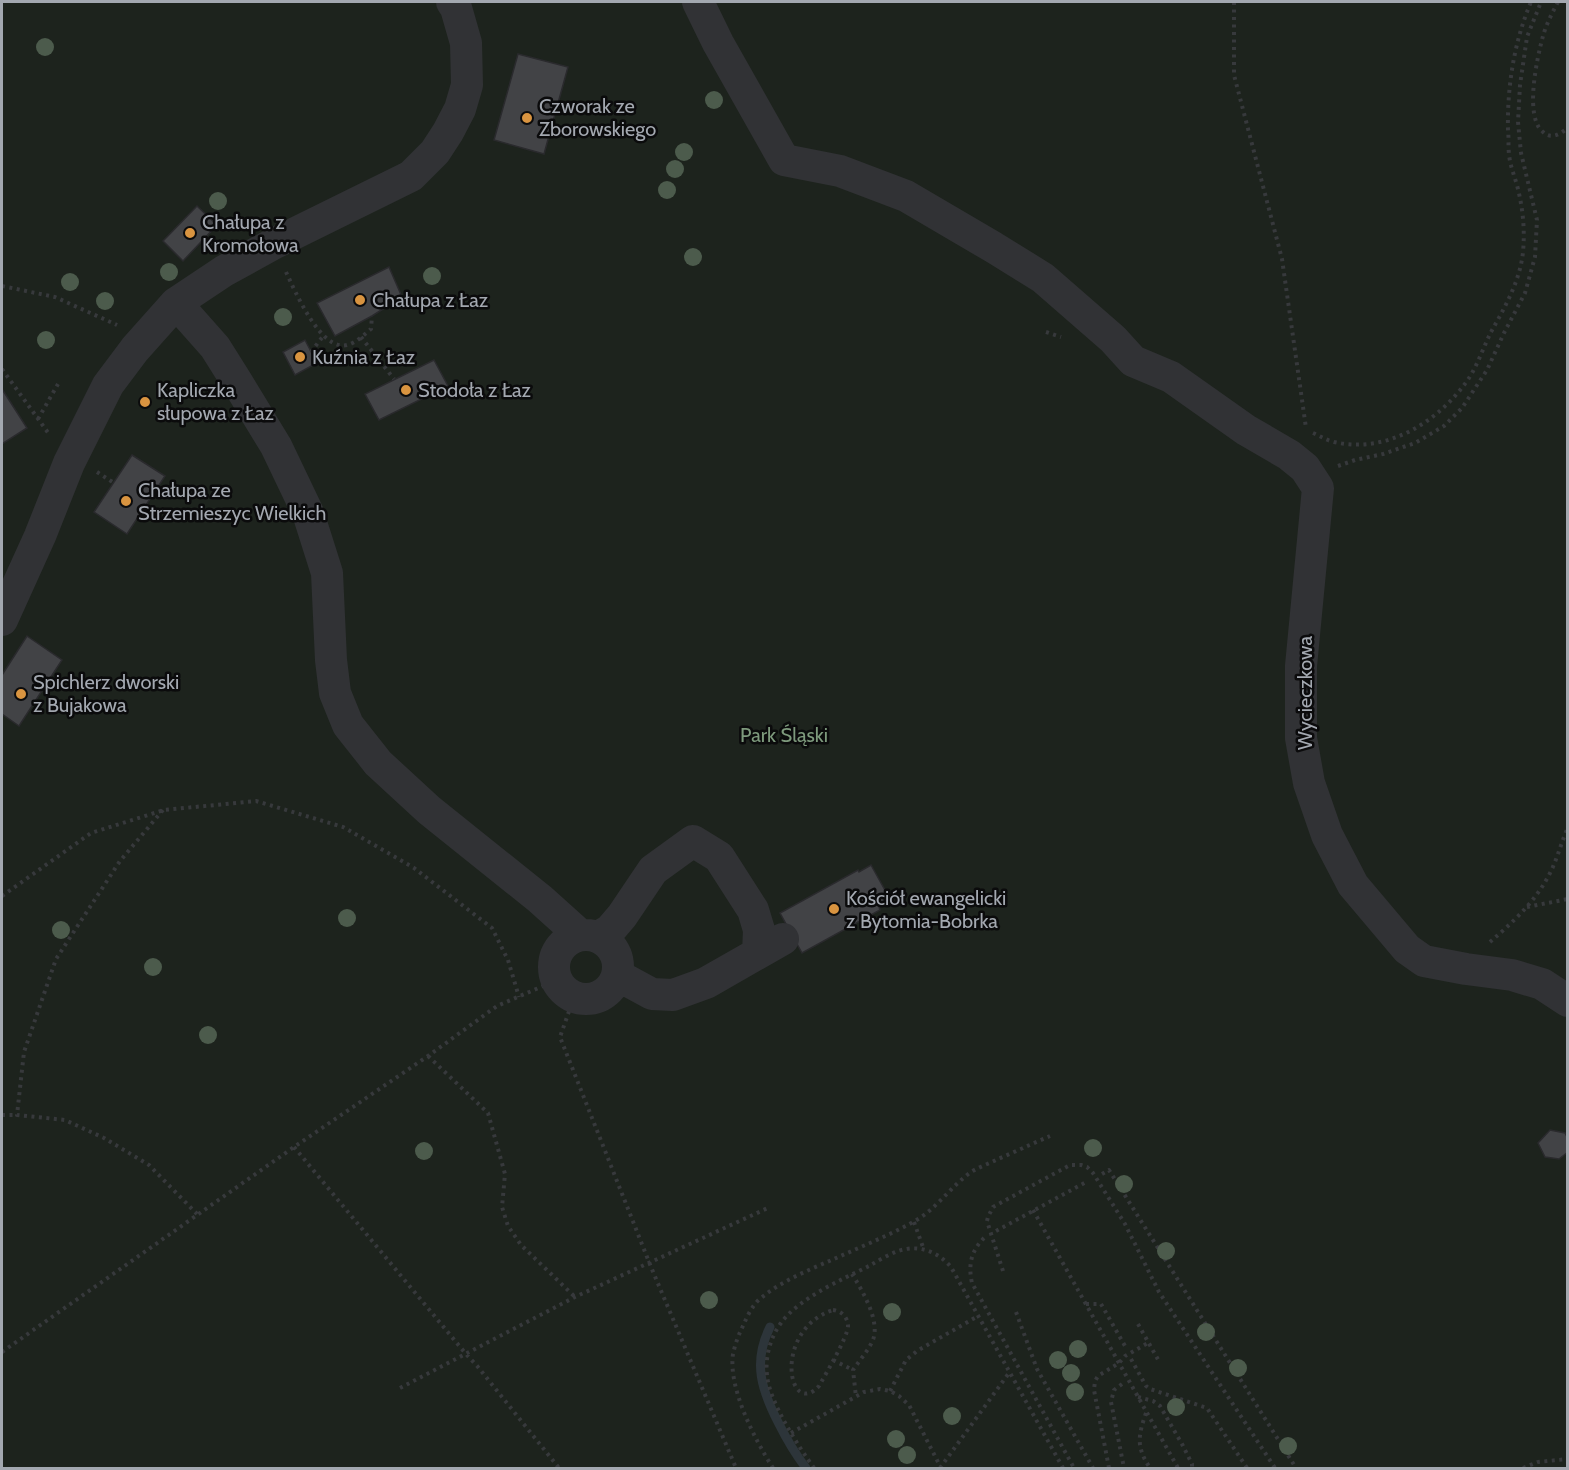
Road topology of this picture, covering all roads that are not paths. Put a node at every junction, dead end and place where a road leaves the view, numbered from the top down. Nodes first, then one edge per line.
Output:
1 (452, 2) edge
2 (698, 2) edge
3 (176, 303) junction
4 (2, 620) edge
5 (589, 936) junction
6 (617, 975) junction
7 (1568, 1001) edge

1 - 3 street
2 - 7 street, Wycieczkowa
3 - 4 street
3 - 5 street
5 - 6 street
5 - 6 street
5 - 6 street

